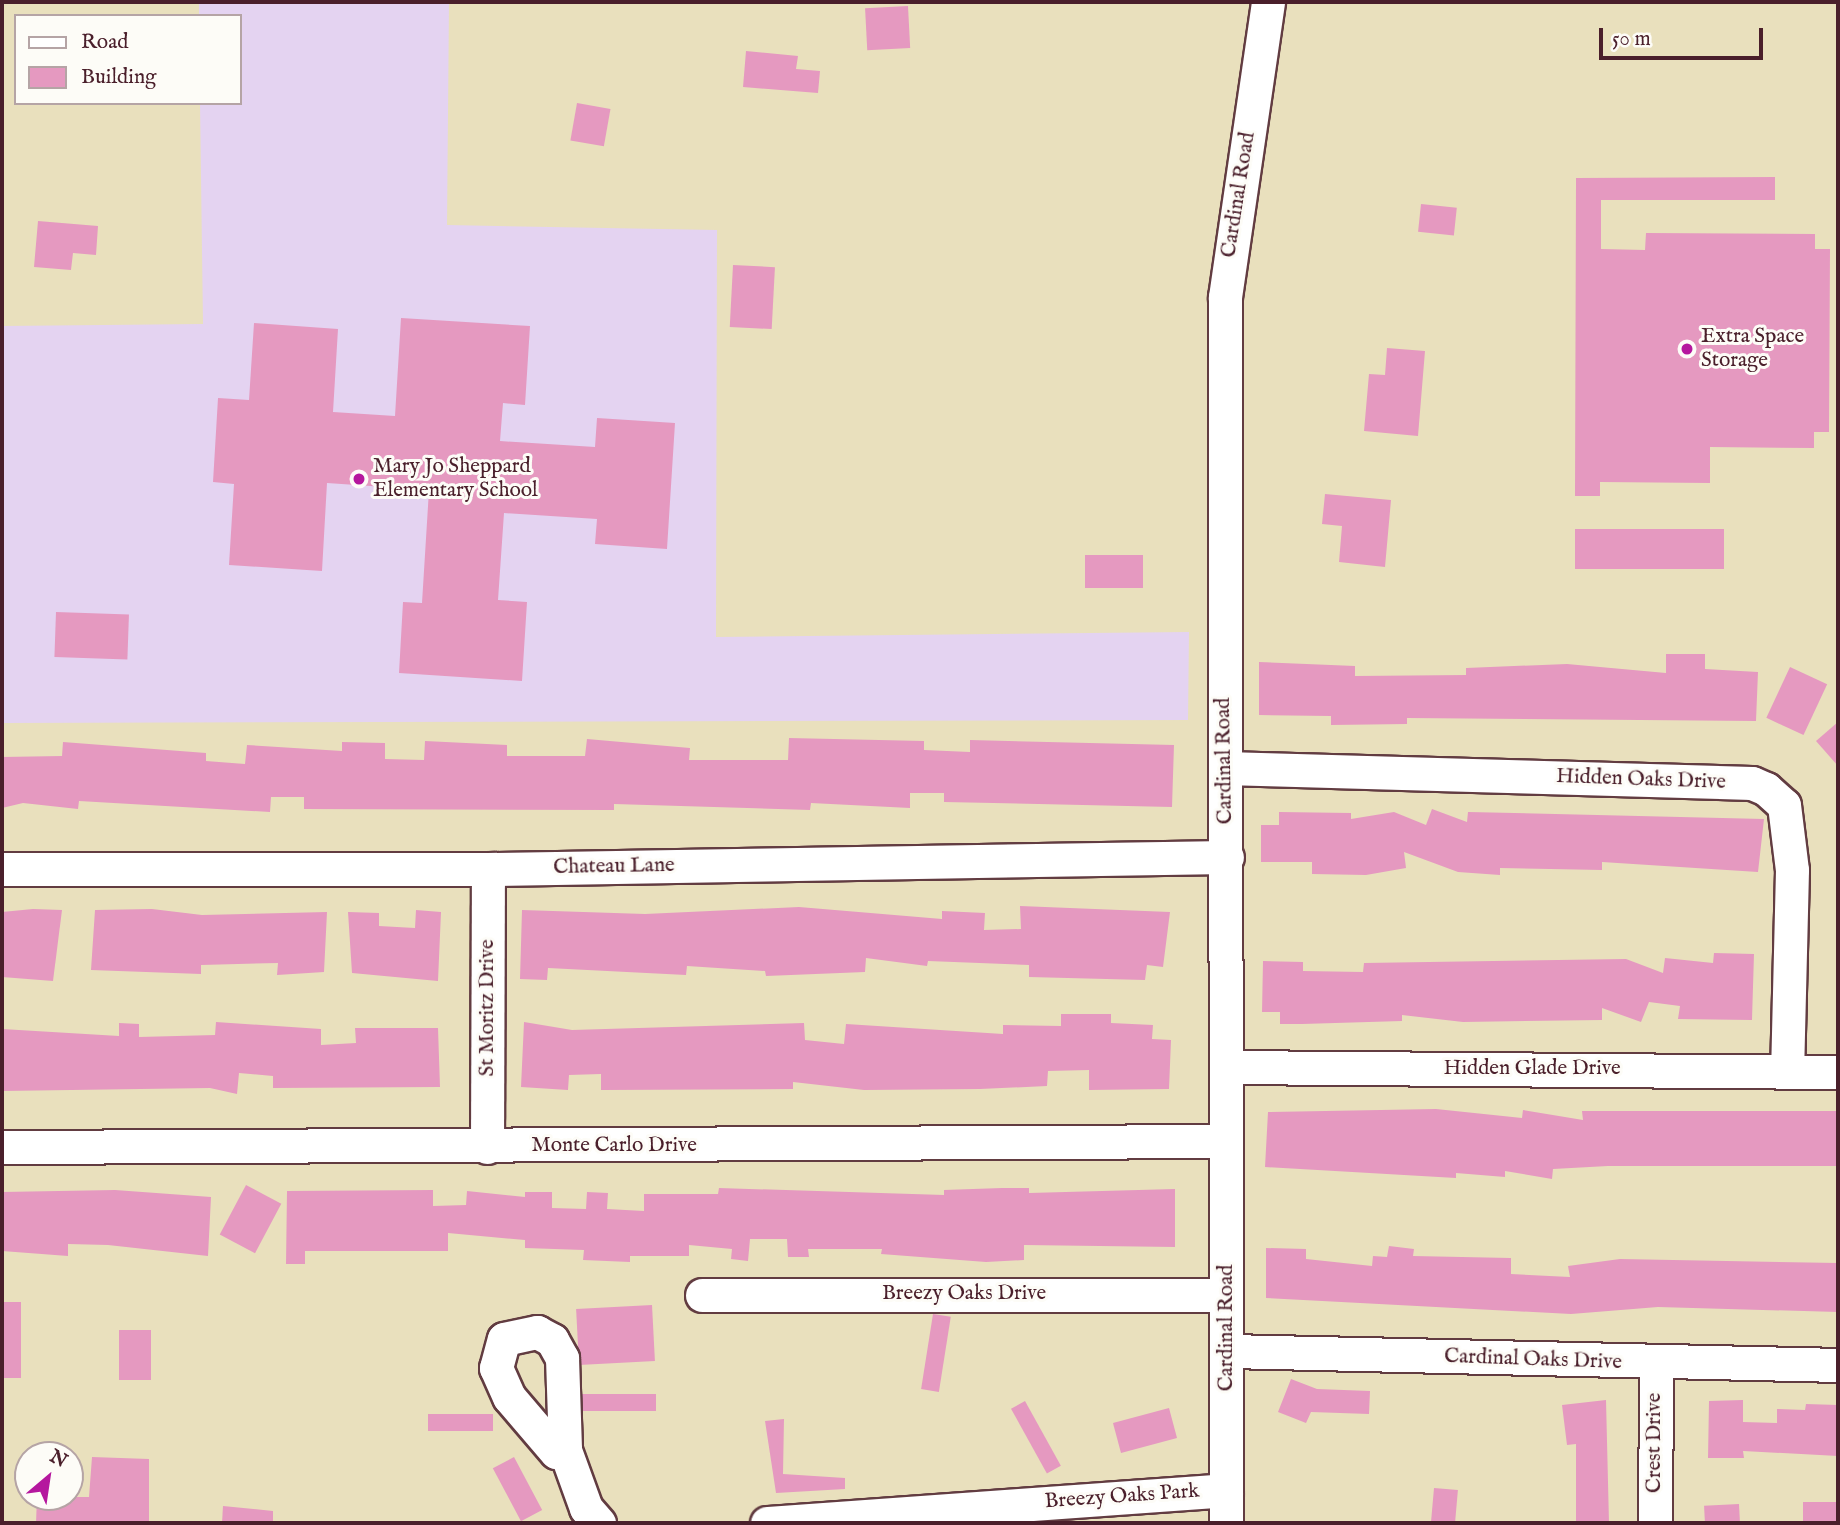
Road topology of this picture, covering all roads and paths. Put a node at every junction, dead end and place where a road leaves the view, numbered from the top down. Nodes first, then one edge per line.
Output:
1 (1268, 2) edge
2 (1224, 768) junction
3 (1227, 857) junction
4 (2, 869) edge
5 (488, 869) junction
6 (1226, 1067) junction
7 (1787, 1071) junction
8 (1838, 1072) edge
9 (1226, 1141) junction
10 (2, 1147) edge
11 (487, 1147) junction
12 (702, 1294) dead end
13 (1226, 1295) junction
14 (1228, 1351) junction
15 (1656, 1363) junction
16 (1838, 1365) edge
17 (565, 1450) dead end
18 (1226, 1490) junction
19 (599, 1523) edge
20 (767, 1523) edge
21 (1226, 1523) edge
22 (1655, 1523) edge

1 - 2 street, Cardinal Road
2 - 3 street, Cardinal Road
2 - 7 street, Hidden Oaks Drive
3 - 5 street, Chateau Lane
3 - 6 street, Cardinal Road
4 - 5 street, Chateau Lane
5 - 11 street, St Moritz Drive
6 - 7 street, Hidden Glade Drive
6 - 9 street, Cardinal Road
7 - 8 street, Hidden Glade Drive
9 - 11 street, Monte Carlo Drive
9 - 13 street, Cardinal Road
10 - 11 street, Monte Carlo Drive
12 - 13 street, Breezy Oaks Drive
13 - 14 street, Cardinal Road
14 - 15 street, Cardinal Oaks Drive
14 - 18 street, Cardinal Road
15 - 16 street, Cardinal Oaks Drive
15 - 22 street, Crest Drive
17 - 19 street
18 - 20 street, Breezy Oaks Park
18 - 21 street, Cardinal Road

